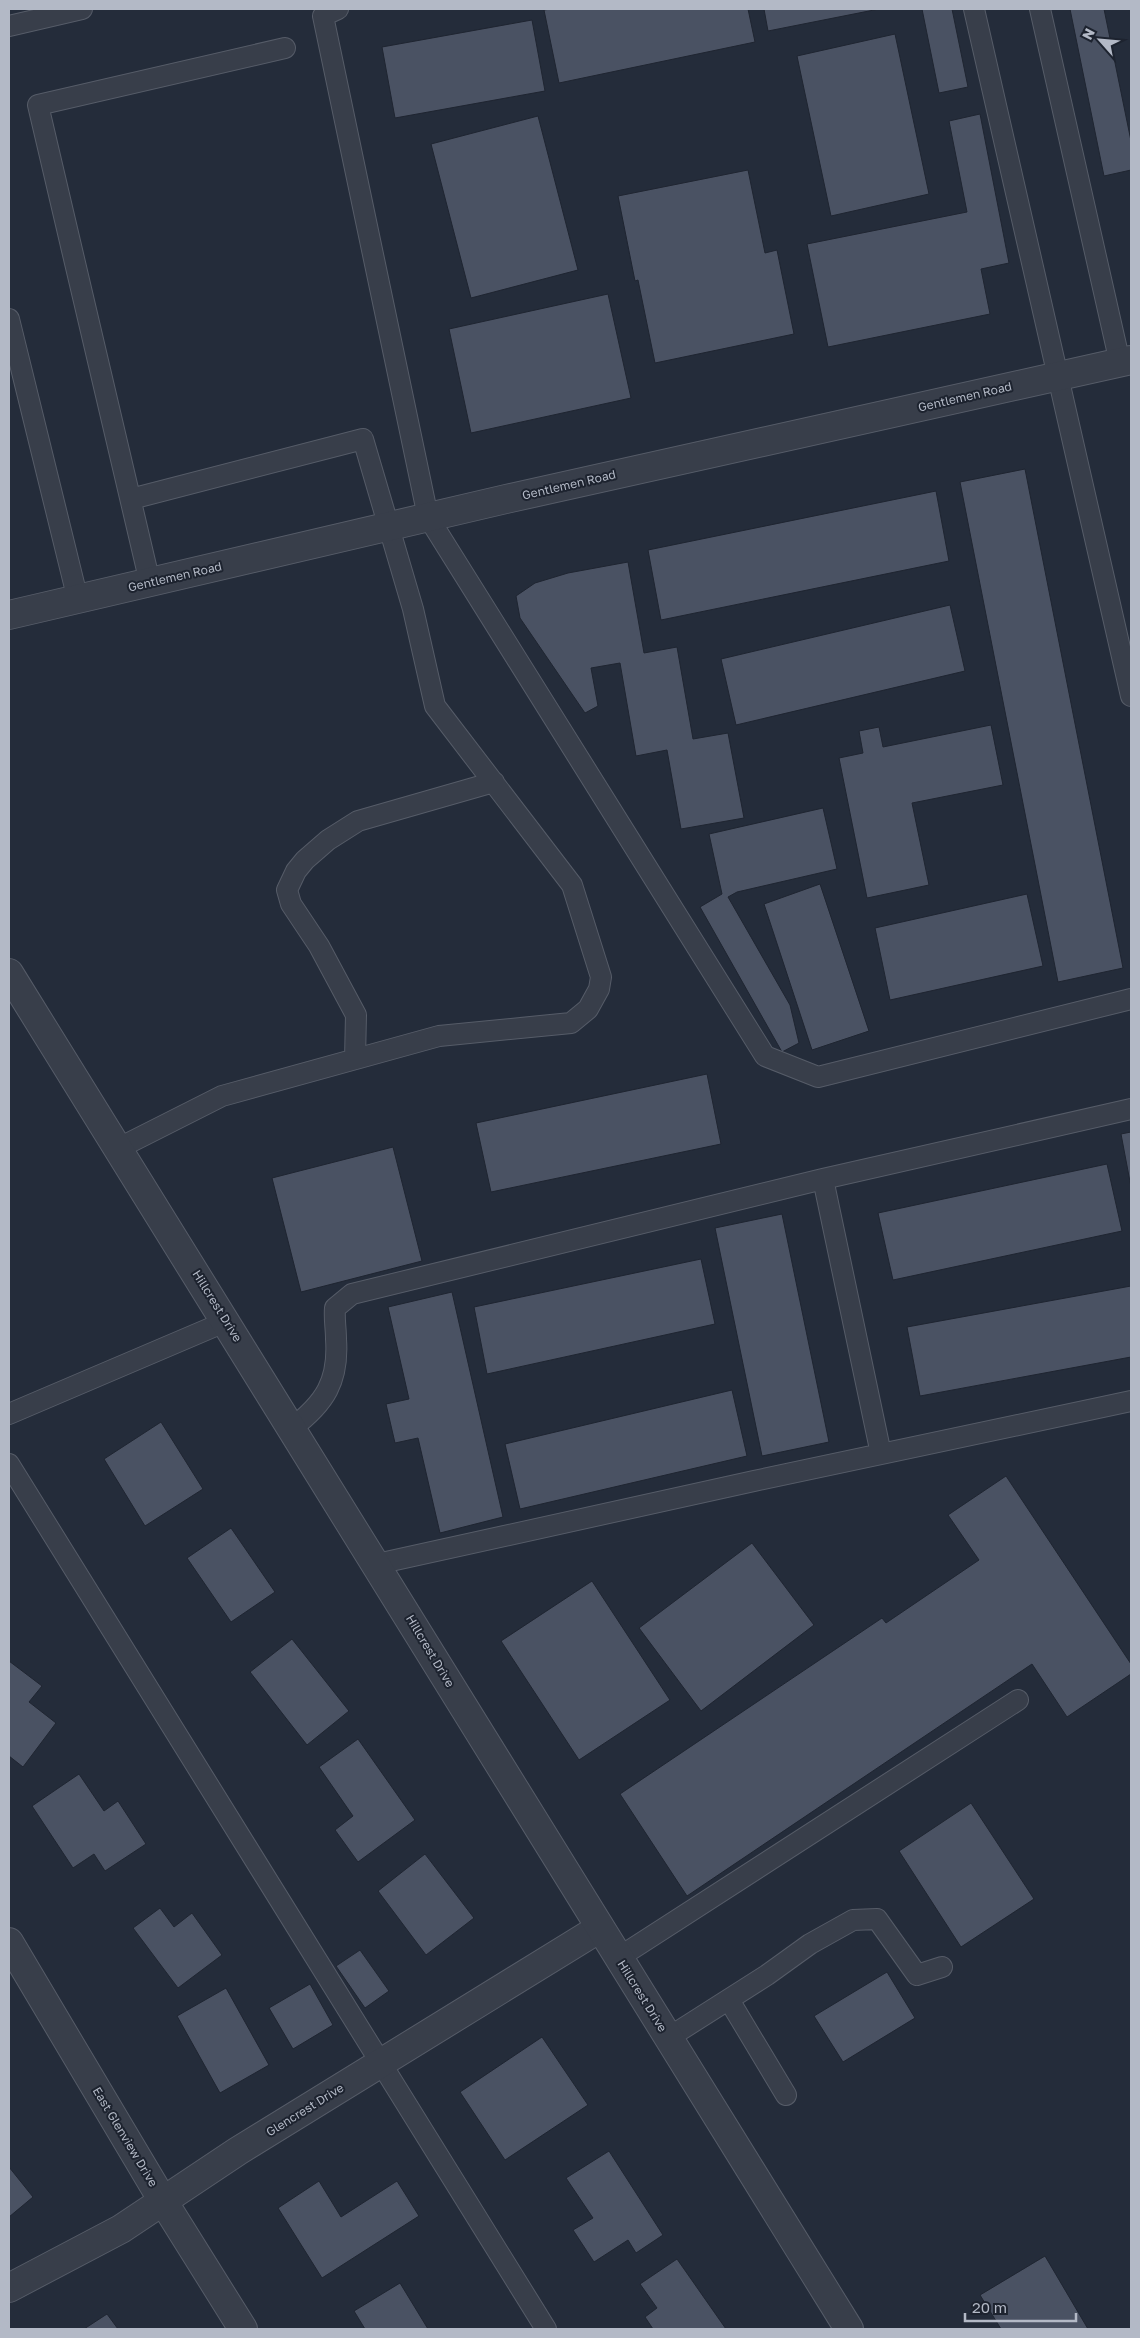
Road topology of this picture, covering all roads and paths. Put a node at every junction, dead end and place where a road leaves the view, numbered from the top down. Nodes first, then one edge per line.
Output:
1 (82, 9) edge
2 (338, 9) edge
3 (974, 9) edge
4 (1040, 9) edge
5 (9, 26) edge
6 (285, 48) dead end
7 (9, 319) edge
8 (1126, 362) edge
9 (1058, 376) junction
10 (131, 499) junction
11 (428, 517) junction
12 (388, 527) junction
13 (150, 583) junction
14 (78, 600) junction
15 (9, 615) edge
16 (1131, 696) edge
17 (494, 782) junction
18 (9, 972) edge
19 (1131, 999) edge
20 (354, 1059) junction
21 (1131, 1109) edge
22 (119, 1148) junction
23 (823, 1179) junction
24 (227, 1321) junction
25 (1131, 1401) edge
26 (9, 1414) edge
27 (292, 1428) junction
28 (881, 1454) junction
29 (9, 1464) edge
30 (377, 1564) junction
31 (1018, 1700) dead end
32 (600, 1928) junction
33 (9, 1942) edge
34 (618, 1958) junction
35 (942, 1967) dead end
36 (729, 2000) junction
37 (668, 2038) junction
38 (380, 2063) junction
39 (786, 2095) dead end
40 (163, 2201) junction
41 (9, 2288) edge
42 (243, 2329) edge
43 (546, 2329) edge
44 (849, 2329) edge

1 - 5 lane
2 - 11 lane
3 - 9 lane
4 - 8 lane
6 - 10 lane
7 - 14 lane
8 - 9 street, Gentlemen Road
9 - 11 street, Gentlemen Road
9 - 16 lane
10 - 12 lane
10 - 13 lane
11 - 12 street, Gentlemen Road
11 - 19 lane
12 - 13 street, Gentlemen Road
12 - 17 lane
13 - 14 street, Gentlemen Road
14 - 15 street, Gentlemen Road
17 - 20 lane
17 - 20 lane
18 - 22 street, Hillcrest Drive
20 - 22 lane
21 - 23 lane
22 - 24 street, Hillcrest Drive
23 - 27 lane
23 - 28 lane
24 - 26 lane
24 - 27 street, Hillcrest Drive
25 - 28 lane
27 - 30 street, Hillcrest Drive
28 - 30 lane
29 - 38 lane
30 - 32 street, Hillcrest Drive
31 - 34 lane
32 - 34 street, Hillcrest Drive
32 - 38 street, Glencrest Drive
33 - 40 street, East Glenview Drive
34 - 37 street, Hillcrest Drive
35 - 36 lane
36 - 37 lane
36 - 39 lane
37 - 44 street, Hillcrest Drive
38 - 40 street, Glencrest Drive
38 - 43 lane
40 - 41 street, Glencrest Drive
40 - 42 street, East Glenview Drive

